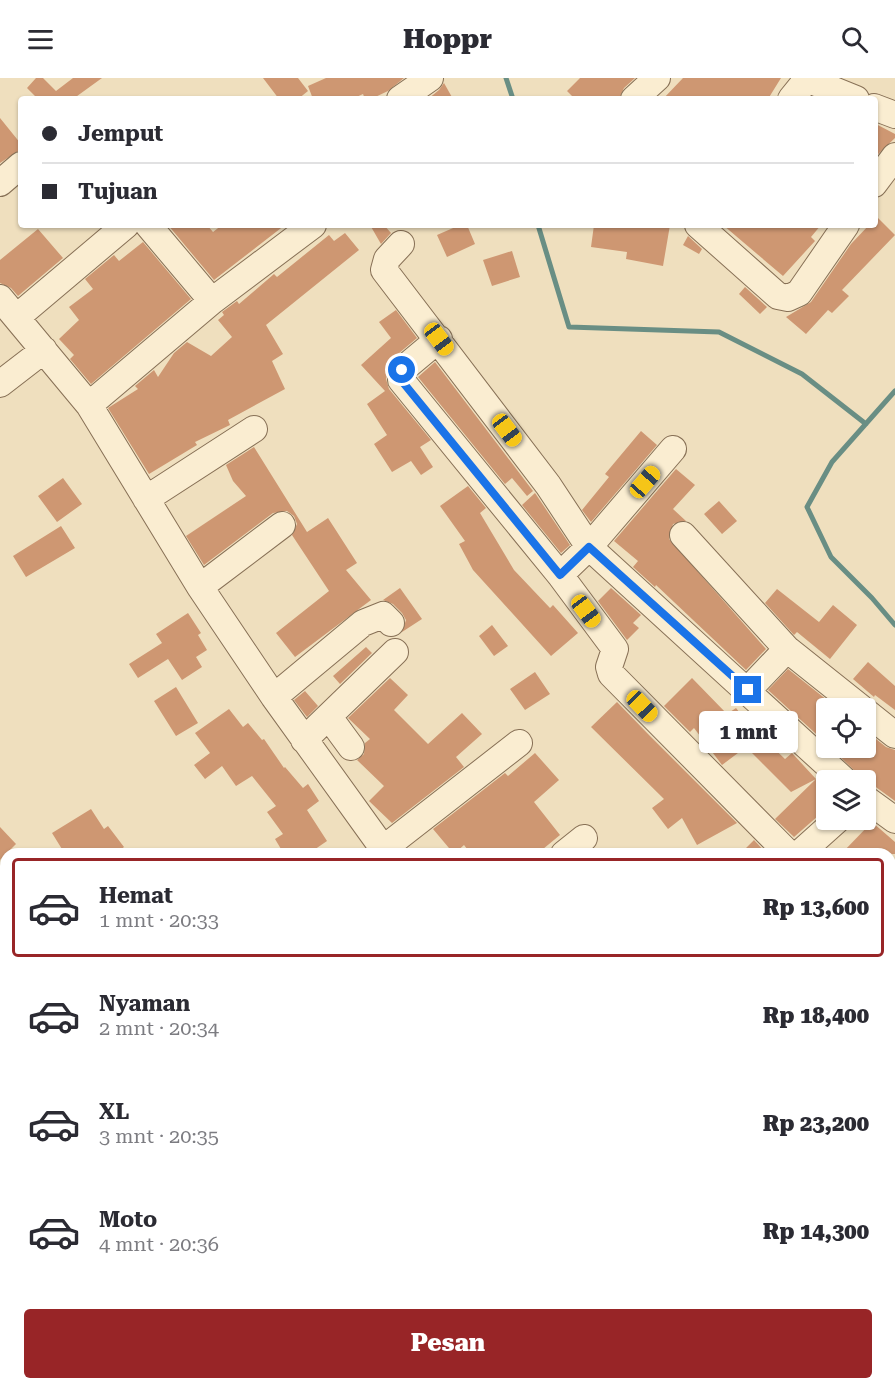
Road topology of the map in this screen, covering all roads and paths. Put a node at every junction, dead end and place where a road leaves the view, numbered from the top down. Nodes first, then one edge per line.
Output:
1 (429, 78) edge
2 (657, 78) edge
3 (802, 84) edge
4 (404, 96) edge
5 (637, 96) edge
6 (845, 96) edge
7 (878, 108) edge
8 (895, 115) edge
9 (895, 156) edge
10 (18, 168) edge
11 (878, 179) edge
12 (0, 183) edge
13 (122, 228) edge
14 (151, 228) edge
15 (310, 228) edge
16 (701, 228) edge
17 (844, 228) edge
18 (401, 244) dead end
19 (0, 298) edge
20 (212, 301) junction
21 (17, 317) junction
22 (439, 339) junction
23 (44, 350) junction
24 (0, 384) edge
25 (89, 405) junction
26 (254, 429) dead end
27 (673, 449) dead end
28 (146, 499) junction
29 (282, 525) dead end
30 (683, 535) dead end
31 (589, 547) junction
32 (560, 575) junction
33 (200, 587) junction
34 (391, 623) dead end
35 (787, 649) junction
36 (395, 652) dead end
37 (748, 690) junction
38 (274, 697) junction
39 (848, 698) edge
40 (329, 717) junction
41 (876, 720) edge
42 (895, 735) edge
43 (304, 740) junction
44 (519, 743) dead end
45 (351, 747) dead end
46 (833, 770) edge
47 (876, 806) edge
48 (895, 820) edge
49 (826, 830) edge
50 (584, 838) dead end
51 (383, 848) edge
52 (389, 848) edge
53 (572, 848) edge
54 (783, 848) edge
55 (806, 848) edge

1 - 4 street
2 - 5 street
3 - 6 street
7 - 8 street
9 - 11 street
10 - 12 street
13 - 21 street
14 - 20 street
15 - 20 street
16 - 17 street
18 - 22 street
19 - 21 street
20 - 25 street
21 - 23 street
22 - 31 street
22 - 32 street
23 - 24 street
23 - 25 street
25 - 28 street
26 - 28 street
27 - 31 street
28 - 33 street
29 - 33 street
30 - 35 street
31 - 32 street
31 - 37 street
32 - 54 street
33 - 38 street
34 - 38 street
35 - 37 street
35 - 39 street
36 - 40 street
37 - 46 street
38 - 43 street
40 - 43 street
40 - 45 street
41 - 42 street
43 - 51 street
44 - 52 street
47 - 48 street
49 - 55 street
50 - 53 street

